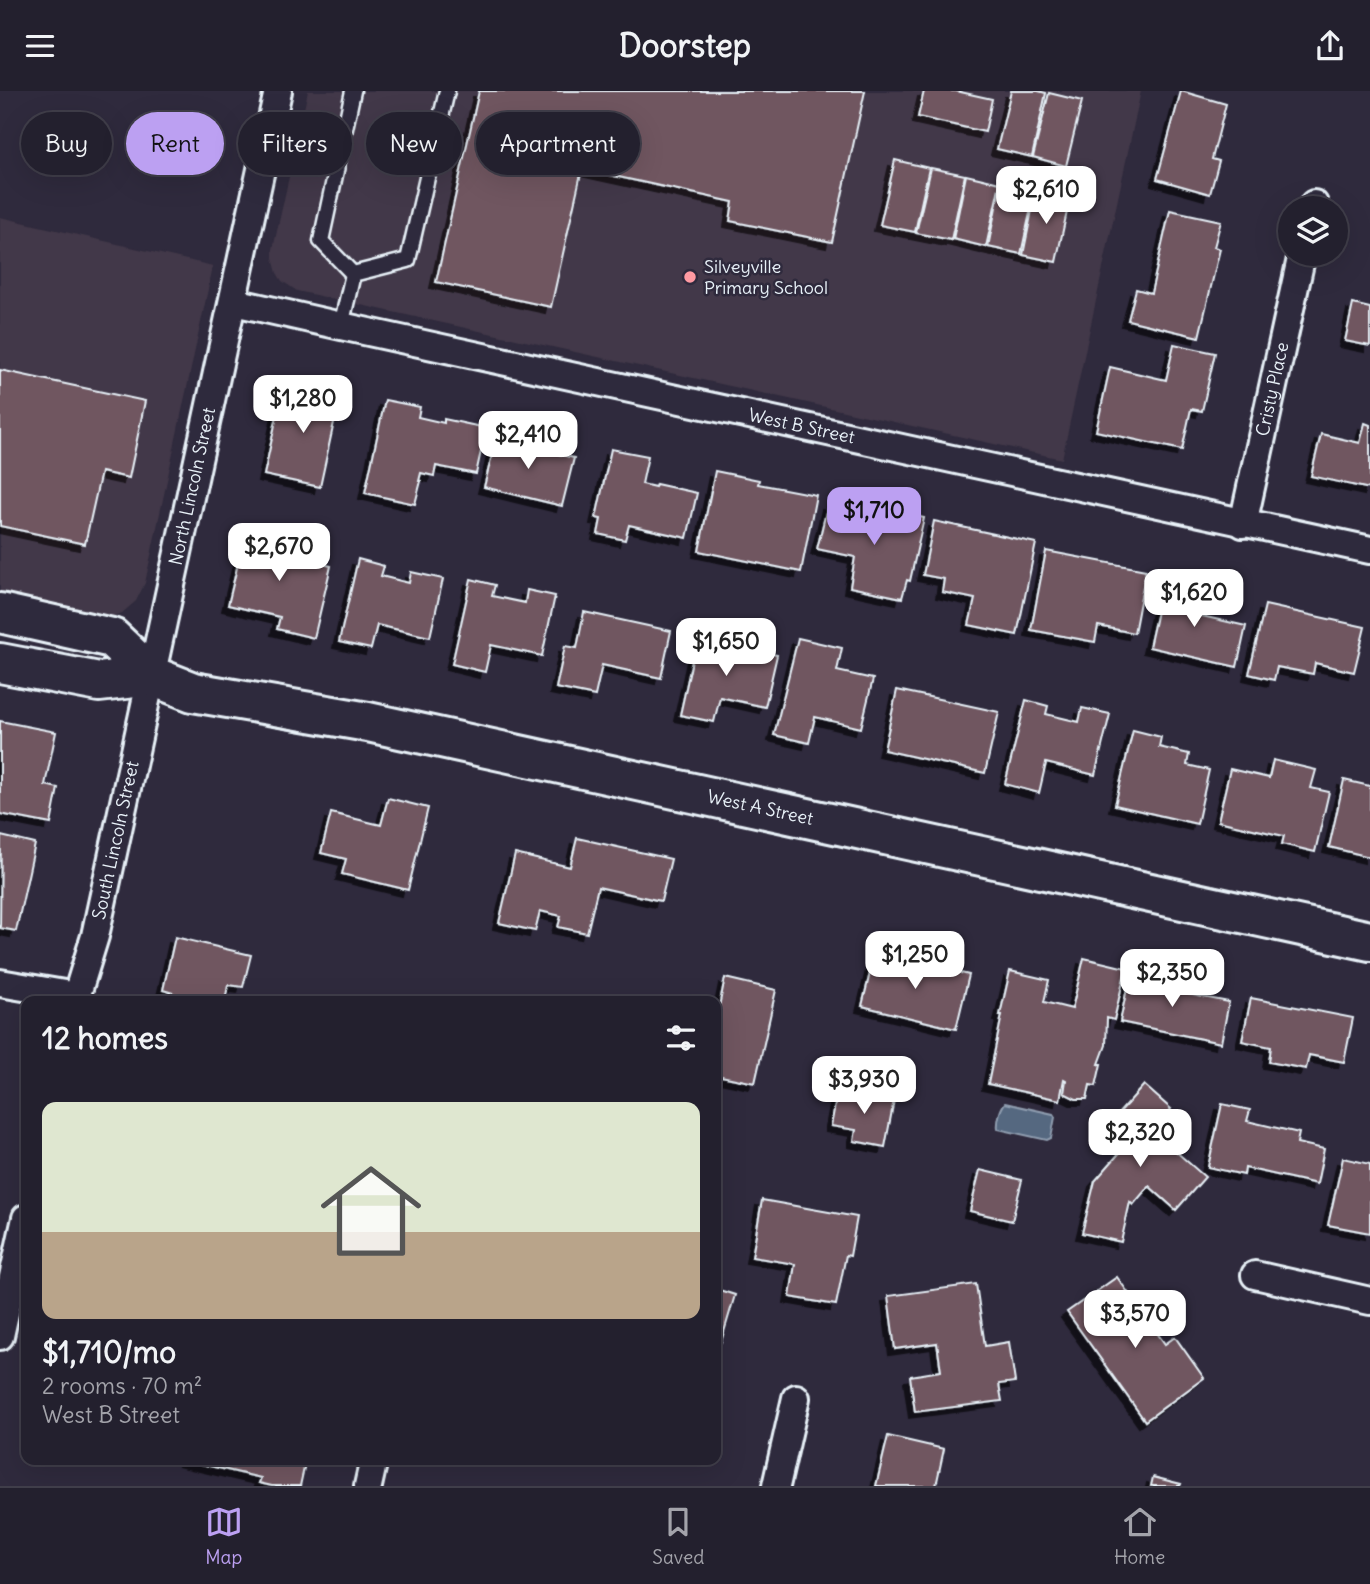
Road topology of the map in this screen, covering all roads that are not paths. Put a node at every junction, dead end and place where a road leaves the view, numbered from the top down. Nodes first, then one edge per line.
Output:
1 (278, 91) edge
2 (353, 91) edge
3 (447, 91) edge
4 (1299, 266) edge
5 (353, 274) junction
6 (234, 302) junction
7 (341, 327) junction
8 (1243, 524) junction
9 (1370, 550) edge
10 (0, 613) edge
11 (0, 663) edge
12 (152, 676) junction
13 (1370, 941) edge
14 (0, 983) edge
15 (65, 996) edge
16 (76, 996) edge
17 (21, 1242) edge
18 (1255, 1275) dead end
19 (1370, 1301) edge
20 (0, 1336) edge
21 (796, 1398) dead end
22 (373, 1465) edge
23 (368, 1486) edge
24 (776, 1486) edge

1 - 6 street, North Lincoln Street
2 - 5 lane
3 - 5 lane
4 - 8 street, Cristy Place
5 - 7 lane
6 - 7 street, West B Street
6 - 12 street, North Lincoln Street
7 - 8 street, West B Street
8 - 9 street, West B Street
10 - 12 main road, West A Street
11 - 12 main road, West A Street
12 - 13 main road, West A Street
12 - 16 street, South Lincoln Street
14 - 15 street
17 - 20 street
18 - 19 street
21 - 24 street
22 - 23 street

